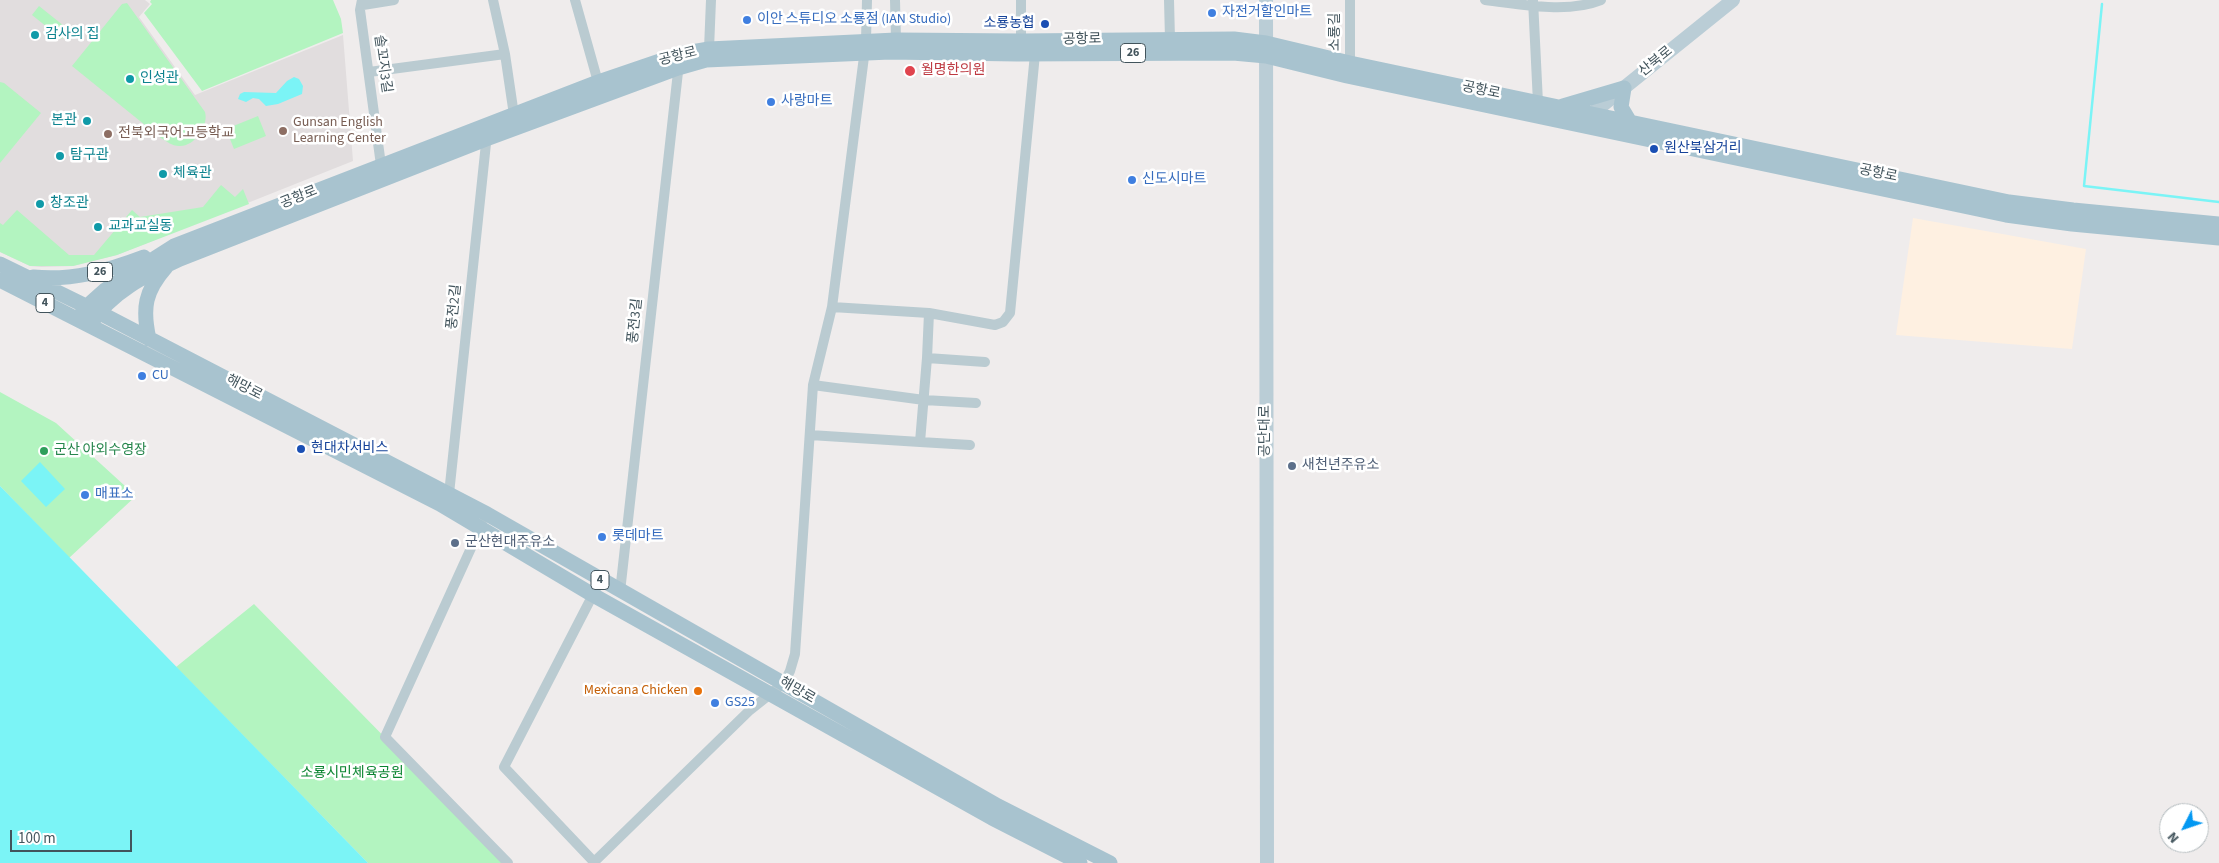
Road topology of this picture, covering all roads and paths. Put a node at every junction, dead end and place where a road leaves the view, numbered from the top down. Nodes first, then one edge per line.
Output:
1 (394, 0) edge
2 (493, 0) edge
3 (574, 0) edge
4 (711, 0) edge
5 (866, 0) edge
6 (895, 0) edge
7 (1021, 0) edge
8 (1169, 0) edge
9 (1266, 0) edge
10 (1275, 0) edge
11 (1350, 0) edge
12 (1485, 0) edge
13 (1600, 0) edge
14 (1734, 0) edge
15 (362, 2) edge
16 (1533, 2) edge
17 (1170, 39) junction
18 (896, 40) junction
19 (1021, 41) junction
20 (865, 47) junction
21 (709, 50) junction
22 (1271, 51) junction
23 (505, 54) junction
24 (1034, 54) junction
25 (679, 61) junction
26 (1350, 63) junction
27 (369, 72) junction
28 (598, 82) junction
29 (1624, 88) junction
30 (1538, 103) junction
31 (1558, 107) junction
32 (1590, 114) junction
33 (514, 115) junction
34 (1630, 122) junction
35 (488, 123) junction
36 (1578, 125) junction
37 (486, 139) junction
38 (381, 165) junction
39 (2219, 224) edge
40 (2219, 238) edge
41 (174, 246) junction
42 (0, 264) edge
43 (169, 264) junction
44 (24, 276) junction
45 (0, 280) edge
46 (832, 307) junction
47 (929, 313) junction
48 (88, 316) junction
49 (149, 339) junction
50 (927, 358) junction
51 (985, 362) dead end
52 (813, 385) junction
53 (924, 400) junction
54 (976, 403) dead end
55 (810, 435) junction
56 (920, 442) junction
57 (970, 445) dead end
58 (450, 494) junction
59 (484, 521) junction
60 (600, 580) junction
61 (620, 592) junction
62 (593, 595) junction
63 (784, 683) junction
64 (770, 694) junction
65 (1268, 860) edge
66 (508, 863) edge
67 (594, 863) edge
68 (1080, 863) edge
69 (1110, 863) edge

1 - 15 street
2 - 23 street
3 - 28 street
4 - 21 street
5 - 20 street
6 - 18 street
7 - 19 street
8 - 17 street
9 - 22 street, 공단대로
10 - 22 street, 공단대로
11 - 26 street, 소룡길
12 - 16 street
13 - 16 street
14 - 29 street, 산북로
15 - 27 street, 솔꼬지3길
16 - 30 street
17 - 19 main road, 공항로 / 26
17 - 22 main road, 공항로 / 26
18 - 19 main road, 공항로 / 26
18 - 20 main road, 공항로 / 26
20 - 21 main road, 공항로 / 26
20 - 24 main road, 공항로 / 26
20 - 25 main road, 공항로 / 26
20 - 46 street
21 - 25 main road, 공항로 / 26
22 - 24 main road, 공항로 / 26
22 - 26 main road, 공항로 / 26
22 - 36 main road, 공항로 / 26
22 - 65 street, 공단대로
23 - 27 street
23 - 33 street
24 - 47 street
25 - 28 main road, 공항로 / 26
25 - 37 main road, 공항로 / 26
25 - 61 street, 풍전3길
26 - 30 main road, 공항로 / 26
27 - 38 street, 솔꼬지3길
28 - 33 main road, 공항로 / 26
29 - 31 main road
29 - 32 street, 산북로
29 - 34 main road
30 - 31 main road, 공항로 / 26
31 - 32 main road, 공항로 / 26
32 - 34 main road, 공항로 / 26
32 - 36 street, 산북로
33 - 35 main road, 공항로 / 26
34 - 39 main road, 공항로 / 26
35 - 37 street, 풍전2길
35 - 38 main road, 공항로 / 26
36 - 40 main road, 공항로 / 26
37 - 43 main road, 공항로 / 26
37 - 58 street, 풍전2길
38 - 41 main road, 공항로 / 26
41 - 44 main road, 26
41 - 48 main road, 공항로
42 - 44 main road, 해망로 / 4
43 - 48 main road, 공항로 / 26
43 - 49 main road
44 - 48 main road, 해망로 / 4
45 - 48 main road, 해망로 / 4
46 - 47 street
46 - 52 street
47 - 50 street
48 - 49 main road, 해망로 / 4
48 - 59 main road, 해망로 / 4
49 - 58 main road, 해망로 / 4
50 - 51 street
50 - 53 street
52 - 53 street
52 - 55 street
53 - 54 street
53 - 56 street
55 - 56 street
55 - 63 street
56 - 57 street
58 - 59 main road, 해망로 / 4
59 - 60 main road, 해망로 / 4
59 - 62 main road, 해망로 / 4
59 - 66 street
60 - 61 main road, 해망로 / 4
60 - 62 street
61 - 63 main road, 해망로 / 4
62 - 64 main road, 해망로 / 4
62 - 67 street
63 - 64 street
63 - 69 main road, 해망로 / 4
64 - 67 street
64 - 68 main road, 해망로 / 4

